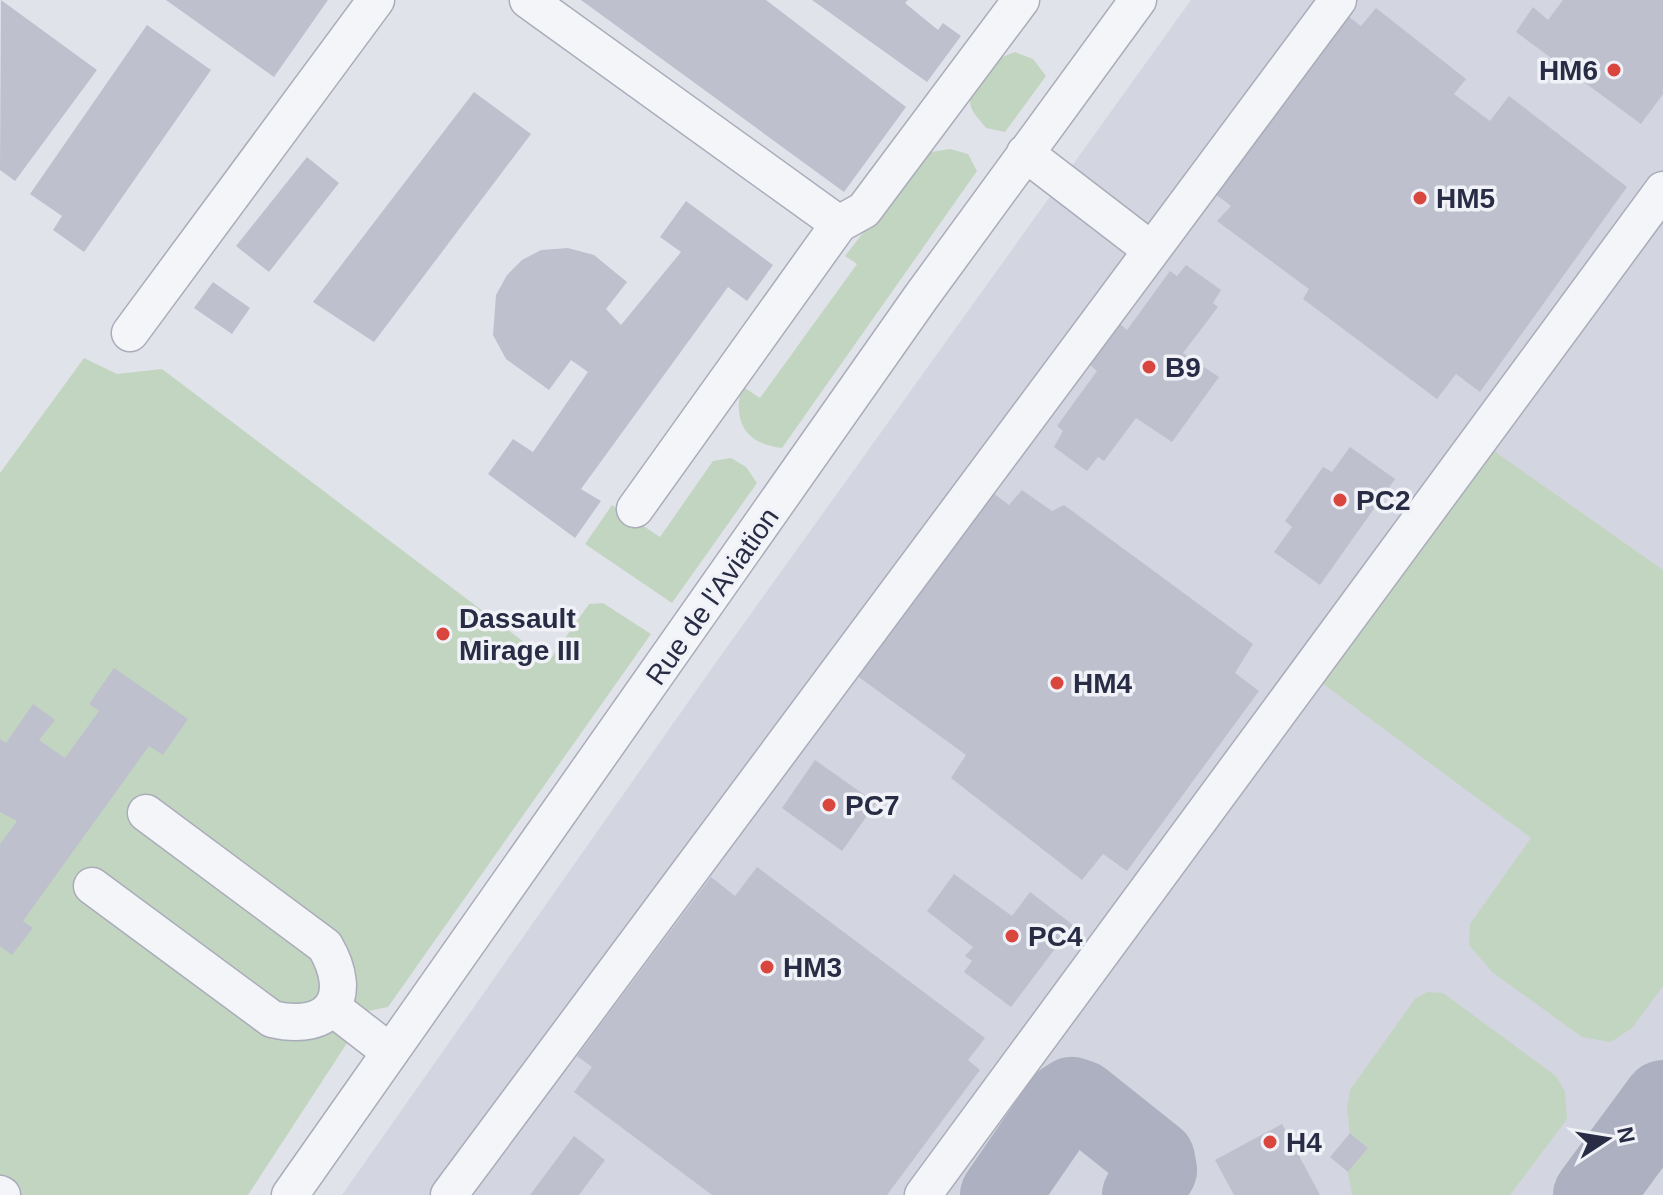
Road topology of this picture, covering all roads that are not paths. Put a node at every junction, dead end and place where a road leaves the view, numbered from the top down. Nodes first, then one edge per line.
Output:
1 (376, 0) edge
2 (528, 0) edge
3 (1138, 0) edge
4 (1338, 0) edge
5 (1005, 6) edge
6 (1025, 153) junction
7 (1663, 190) edge
8 (839, 224) junction
9 (1150, 249) junction
10 (130, 333) dead end
11 (635, 509) dead end
12 (146, 813) dead end
13 (92, 886) dead end
14 (333, 1008) junction
15 (390, 1052) junction
16 (290, 1195) edge
17 (449, 1195) edge
18 (923, 1195) edge

1 - 10 street
2 - 8 street
3 - 6 street, Rue de l'Aviation
4 - 9 street
5 - 8 street
6 - 9 street
6 - 15 street, Rue de l'Aviation
7 - 18 street
8 - 11 street
9 - 17 street
12 - 14 street
13 - 14 street
14 - 15 street
15 - 16 street, Rue de l'Aviation

